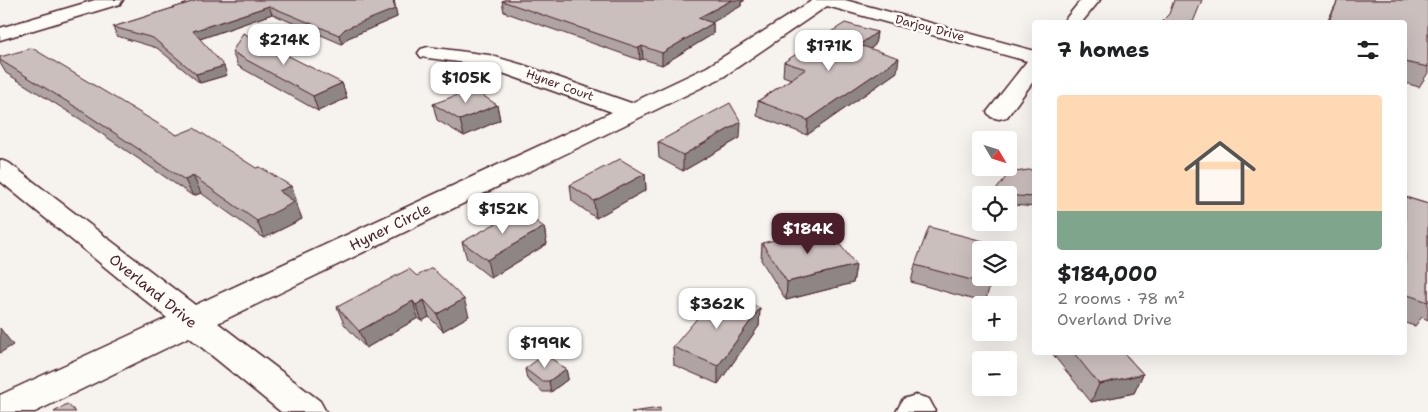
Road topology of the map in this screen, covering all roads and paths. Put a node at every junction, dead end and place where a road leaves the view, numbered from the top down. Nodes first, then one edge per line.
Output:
1 (114, 0) edge
2 (824, 0) edge
3 (1091, 0) edge
4 (1074, 20) edge
5 (0, 34) edge
6 (428, 53) dead end
7 (1032, 56) edge
8 (1032, 70) edge
9 (632, 112) junction
10 (999, 112) dead end
11 (0, 168) edge
12 (192, 322) junction
13 (0, 412) edge
14 (307, 412) edge

1 - 5 street
2 - 7 street, Darjoy Drive
2 - 9 street, Hyner Circle
3 - 4 street
6 - 9 street, Hyner Court
8 - 10 street
9 - 12 street, Hyner Circle
11 - 12 street, Overland Drive
12 - 13 street, Hyner Circle
12 - 14 street, Overland Drive

